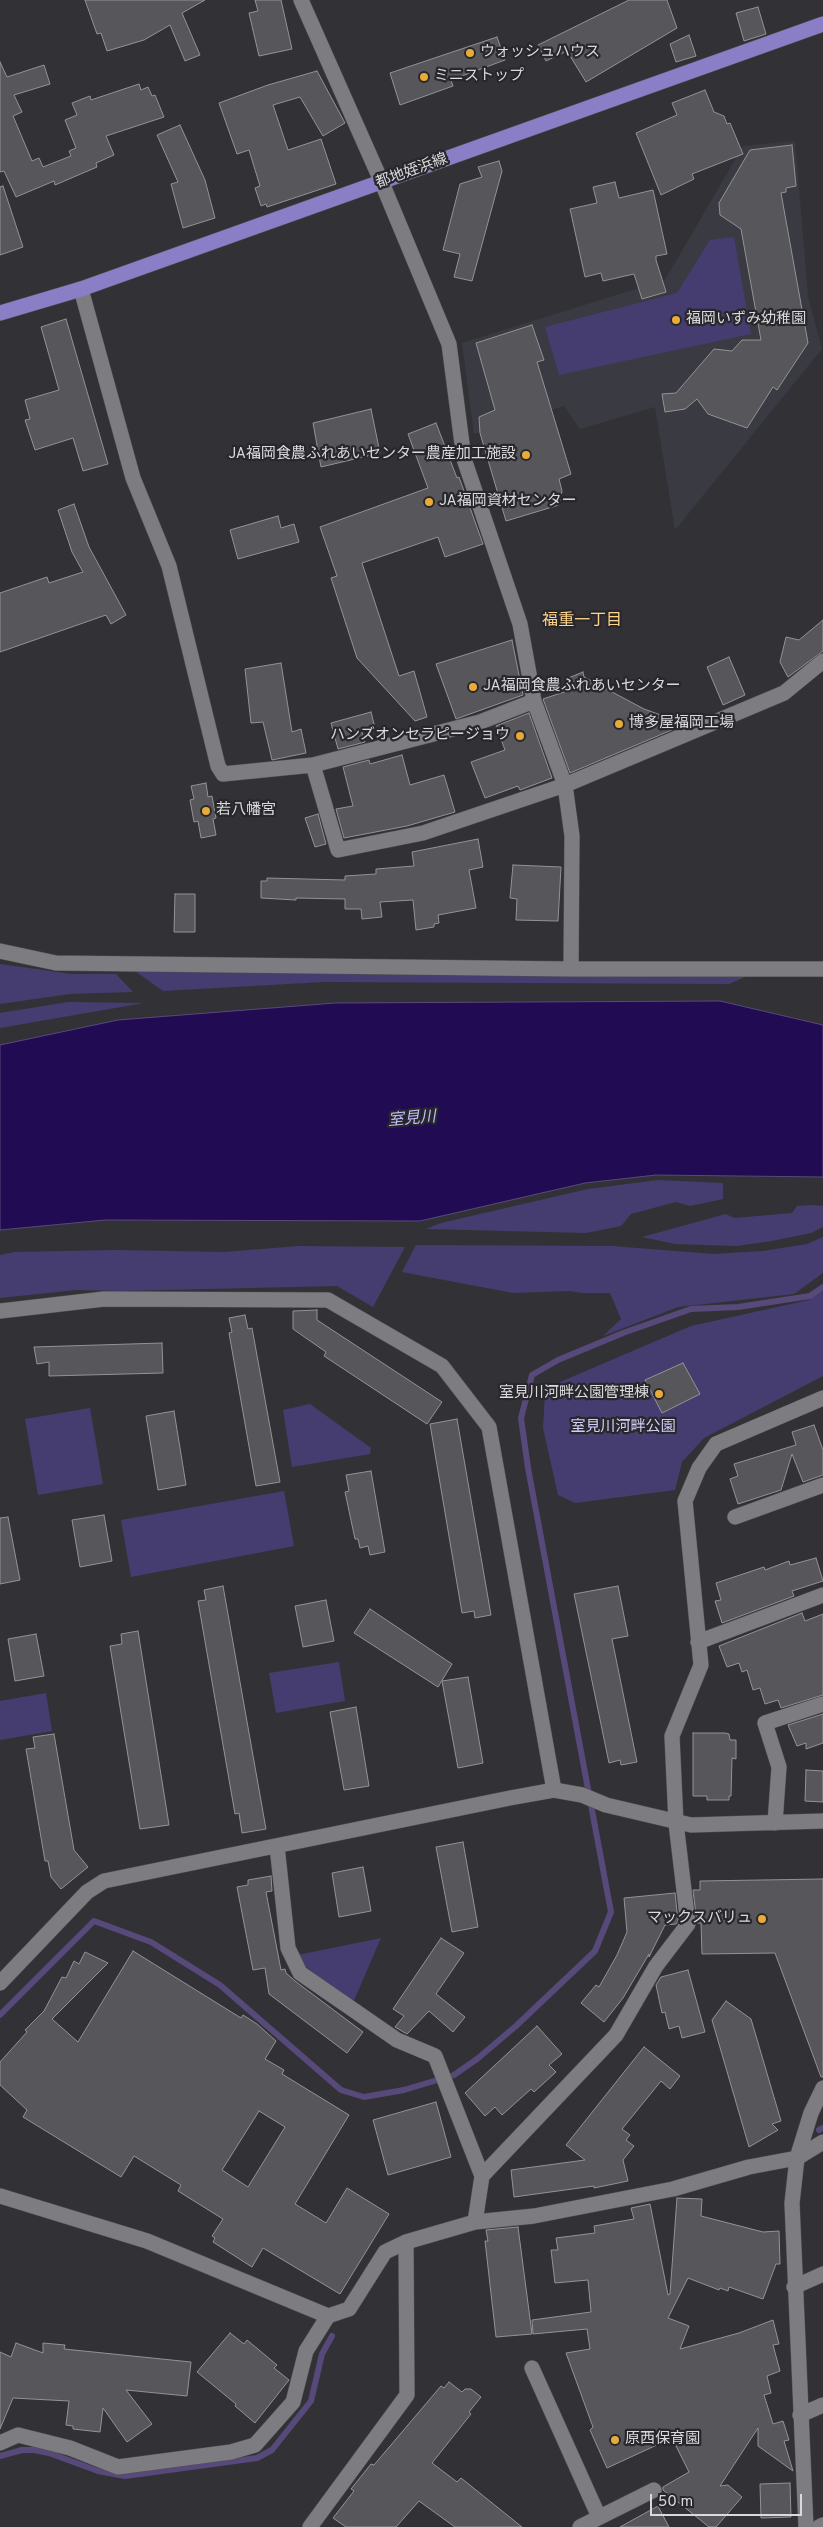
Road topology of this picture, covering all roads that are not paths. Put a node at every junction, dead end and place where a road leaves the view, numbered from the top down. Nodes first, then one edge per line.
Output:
1 (301, 0) edge
2 (823, 24) edge
3 (382, 183) junction
4 (81, 289) junction
5 (0, 313) edge
6 (823, 661) edge
7 (534, 700) junction
8 (313, 765) junction
9 (566, 785) junction
10 (0, 950) edge
11 (570, 969) junction
12 (823, 969) edge
13 (0, 1311) edge
14 (823, 1398) edge
15 (823, 1485) edge
16 (735, 1517) dead end
17 (823, 1595) edge
18 (698, 1642) junction
19 (823, 1704) edge
20 (554, 1790) junction
21 (823, 1821) edge
22 (676, 1822) junction
23 (775, 1823) junction
24 (277, 1846) junction
25 (0, 1983) edge
26 (823, 2088) edge
27 (823, 2142) edge
28 (797, 2158) junction
29 (482, 2176) junction
30 (0, 2196) edge
31 (475, 2222) junction
32 (406, 2242) junction
33 (823, 2274) edge
34 (794, 2287) junction
35 (328, 2316) junction
36 (532, 2368) dead end
37 (823, 2405) edge
38 (800, 2416) junction
39 (0, 2443) edge
40 (654, 2490) dead end
41 (599, 2518) junction
42 (823, 2525) edge
43 (310, 2527) edge
44 (580, 2527) edge
45 (806, 2527) edge
46 (819, 2527) edge

1 - 3 street
2 - 3 main road, 都地姪浜線
3 - 4 main road, 都地姪浜線
3 - 7 street
4 - 5 main road, 都地姪浜線
4 - 8 street
6 - 9 street
7 - 8 street
7 - 9 street
8 - 9 street
9 - 11 street
10 - 11 street
11 - 12 street
13 - 20 street
14 - 18 street
15 - 16 street
17 - 18 street
18 - 22 street
19 - 23 street
20 - 22 street
20 - 24 street
21 - 23 street
22 - 23 street
22 - 29 street
24 - 25 street
24 - 29 street
26 - 28 street
27 - 28 street
28 - 31 street
28 - 34 street
29 - 31 street
30 - 35 street
31 - 32 street
32 - 35 street
32 - 43 street
33 - 34 street
34 - 38 street
35 - 39 street
36 - 41 street
37 - 38 street
38 - 45 street
40 - 41 street
41 - 44 street
42 - 46 street

